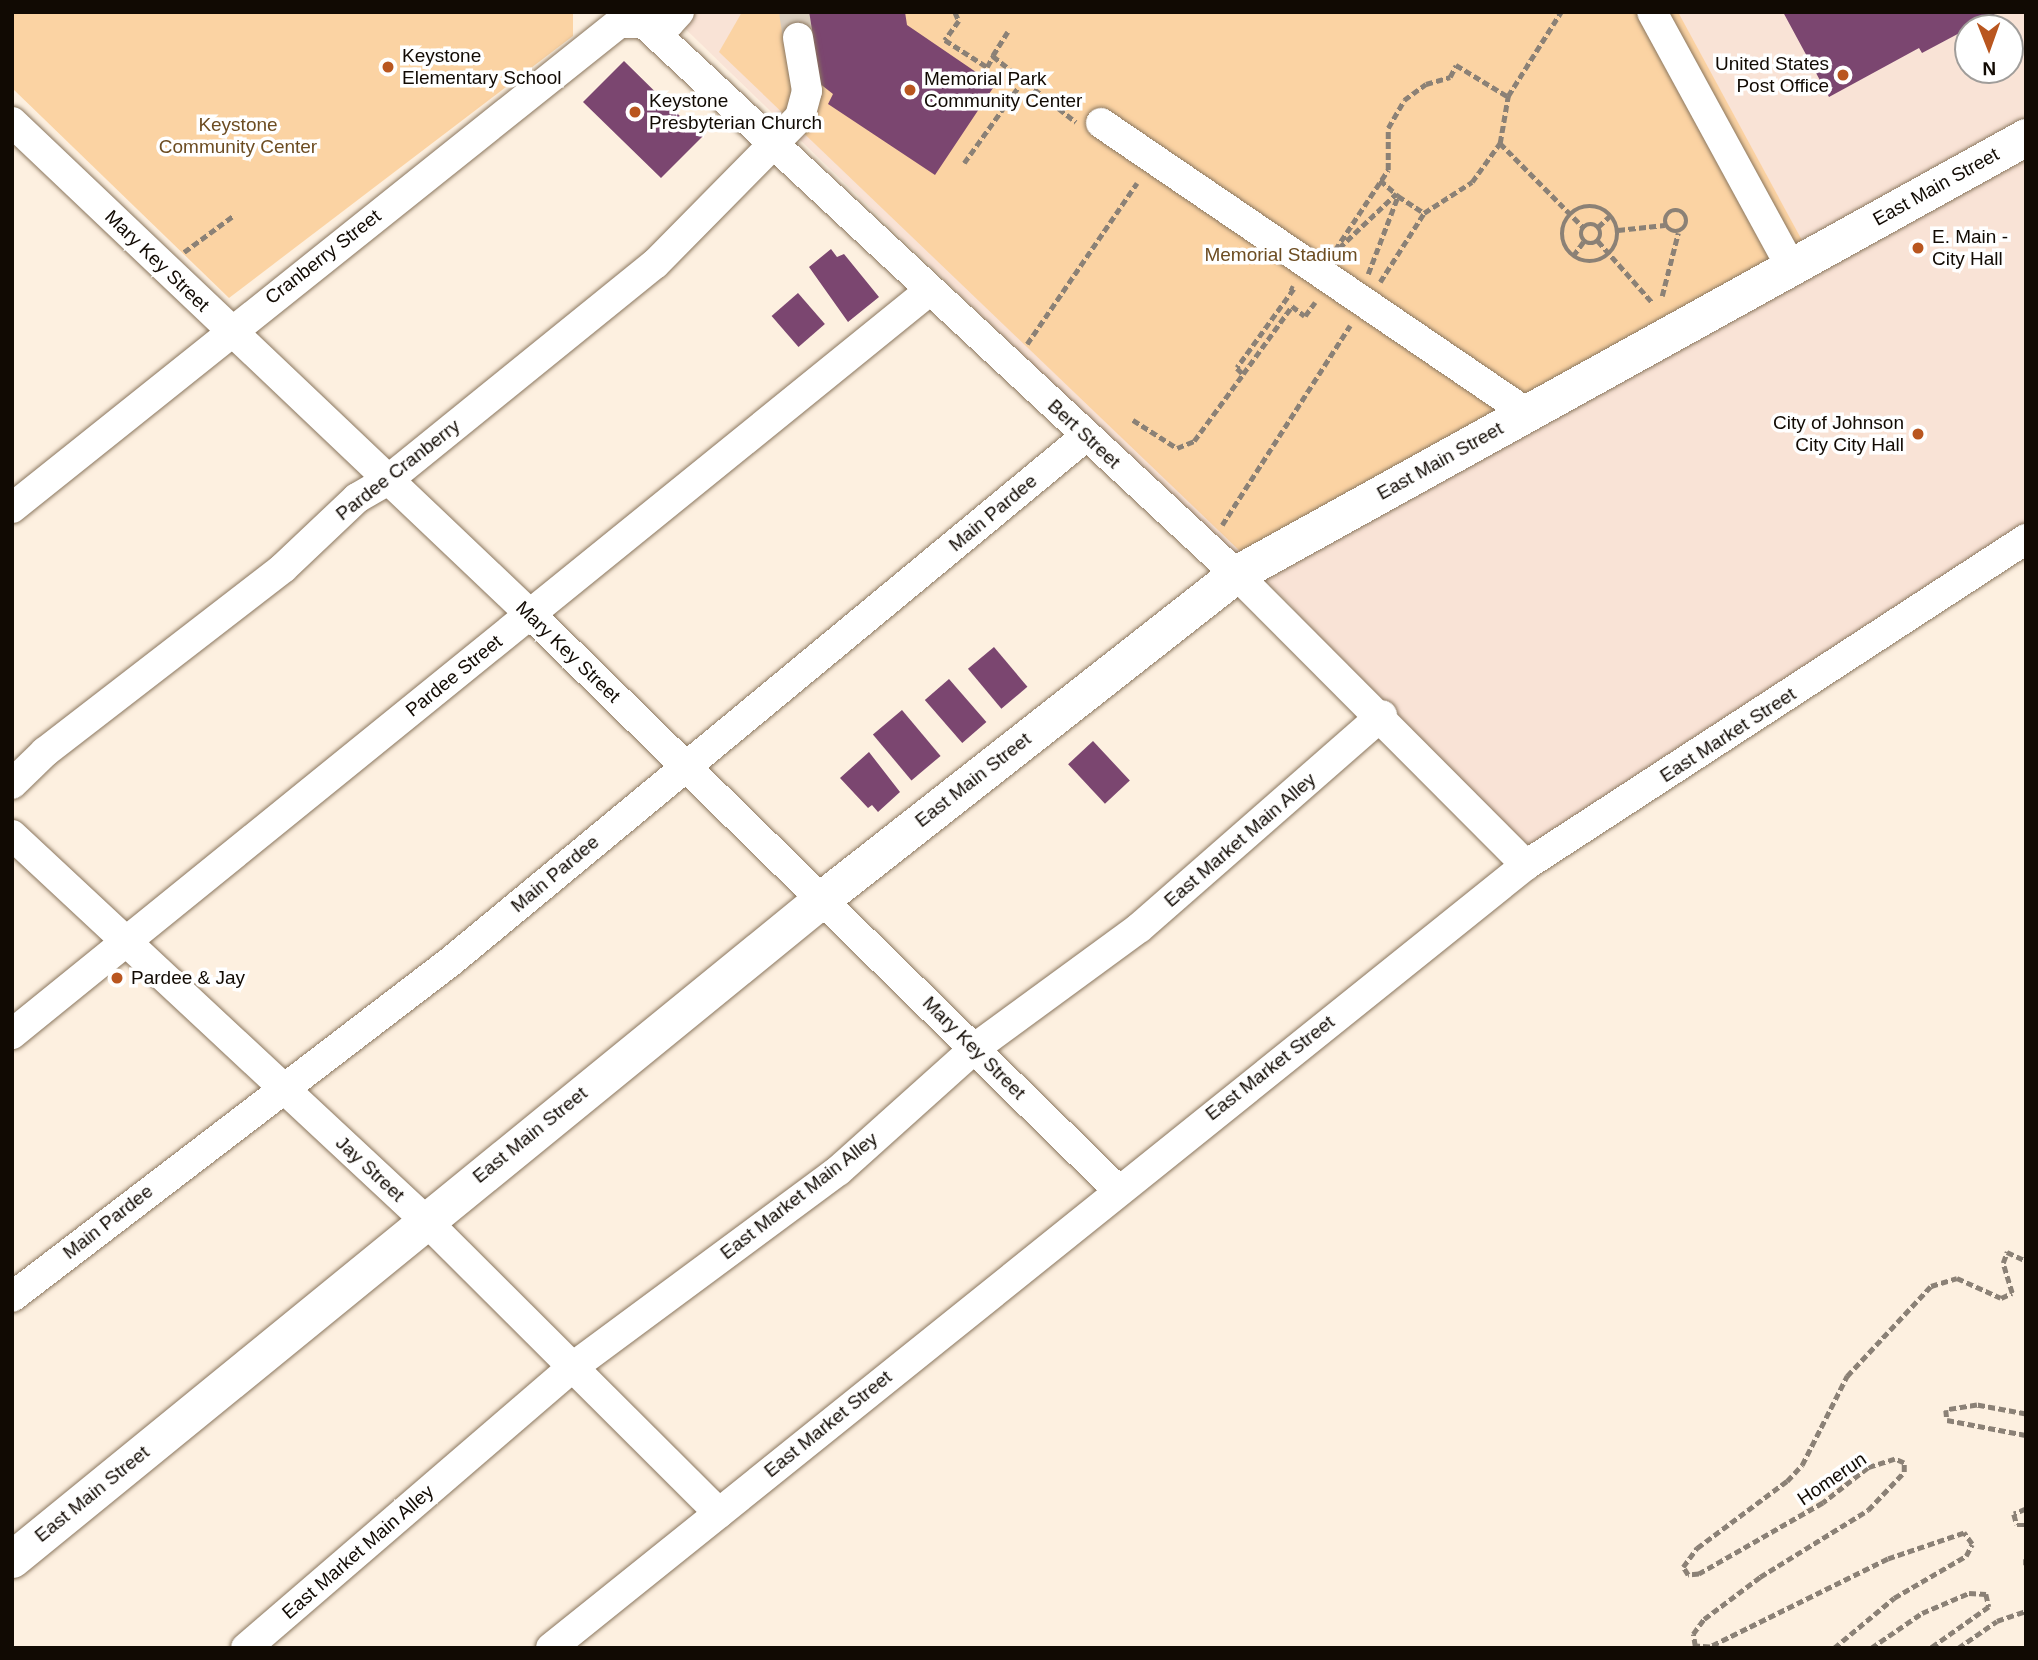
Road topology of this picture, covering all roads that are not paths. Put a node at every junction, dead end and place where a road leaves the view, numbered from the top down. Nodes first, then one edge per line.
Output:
1 (679, 12) edge
2 (1652, 12) edge
3 (637, 17) edge
4 (798, 38) tunnel mouth
5 (12, 122) edge
6 (1101, 123) dead end
7 (2026, 137) edge
8 (775, 146) junction
9 (1791, 267) junction
10 (929, 291) junction
11 (230, 330) junction
12 (1527, 413) junction
13 (1086, 436) junction
14 (388, 480) junction
15 (12, 508) edge
16 (2026, 539) edge
17 (1236, 574) junction
18 (530, 614) junction
19 (1381, 716) junction
20 (685, 764) junction
21 (12, 784) edge
22 (12, 835) edge
23 (1526, 865) junction
24 (823, 898) junction
25 (126, 943) junction
26 (12, 1034) edge
27 (975, 1048) junction
28 (282, 1088) junction
29 (1117, 1189) junction
30 (425, 1220) junction
31 (12, 1297) edge
32 (573, 1367) junction
33 (719, 1513) junction
34 (12, 1559) edge
35 (246, 1648) edge
36 (551, 1648) edge

1 - 3 street, Cranberry Street
2 - 9 street
3 - 8 street, Bert Street
3 - 11 street, Cranberry Street
4 - 8 street, Pardee Cranberry
5 - 11 street, Mary Key Street
6 - 12 street
7 - 9 main road, East Main Street
8 - 10 street, Bert Street
8 - 14 street, Pardee Cranberry
9 - 12 main road, East Main Street
10 - 13 street, Bert Street
10 - 18 street, Pardee Street
11 - 14 street, Mary Key Street
11 - 15 street, Cranberry Street
12 - 17 main road, East Main Street
13 - 17 street, Bert Street
13 - 20 street, Main Pardee
14 - 18 street, Mary Key Street
14 - 21 street, Pardee Cranberry
16 - 23 street, East Market Street
17 - 19 street, Bert Street
17 - 24 main road, East Main Street
18 - 20 street, Mary Key Street
18 - 25 street, Pardee Street
19 - 23 street, Bert Street
19 - 27 street, East Market Main Alley
20 - 24 street, Mary Key Street
20 - 28 street, Main Pardee
22 - 25 street, Jay Street
23 - 29 street, East Market Street
24 - 27 street, Mary Key Street
24 - 30 main road, East Main Street
25 - 26 street, Pardee Street
25 - 28 street, Jay Street
27 - 29 street, Mary Key Street
27 - 32 street, East Market Main Alley
28 - 30 street, Jay Street
28 - 31 street, Main Pardee
29 - 33 street, East Market Street
30 - 32 street, Jay Street
30 - 34 main road, East Main Street
32 - 33 street, Jay Street
32 - 35 street, East Market Main Alley
33 - 36 street, East Market Street

